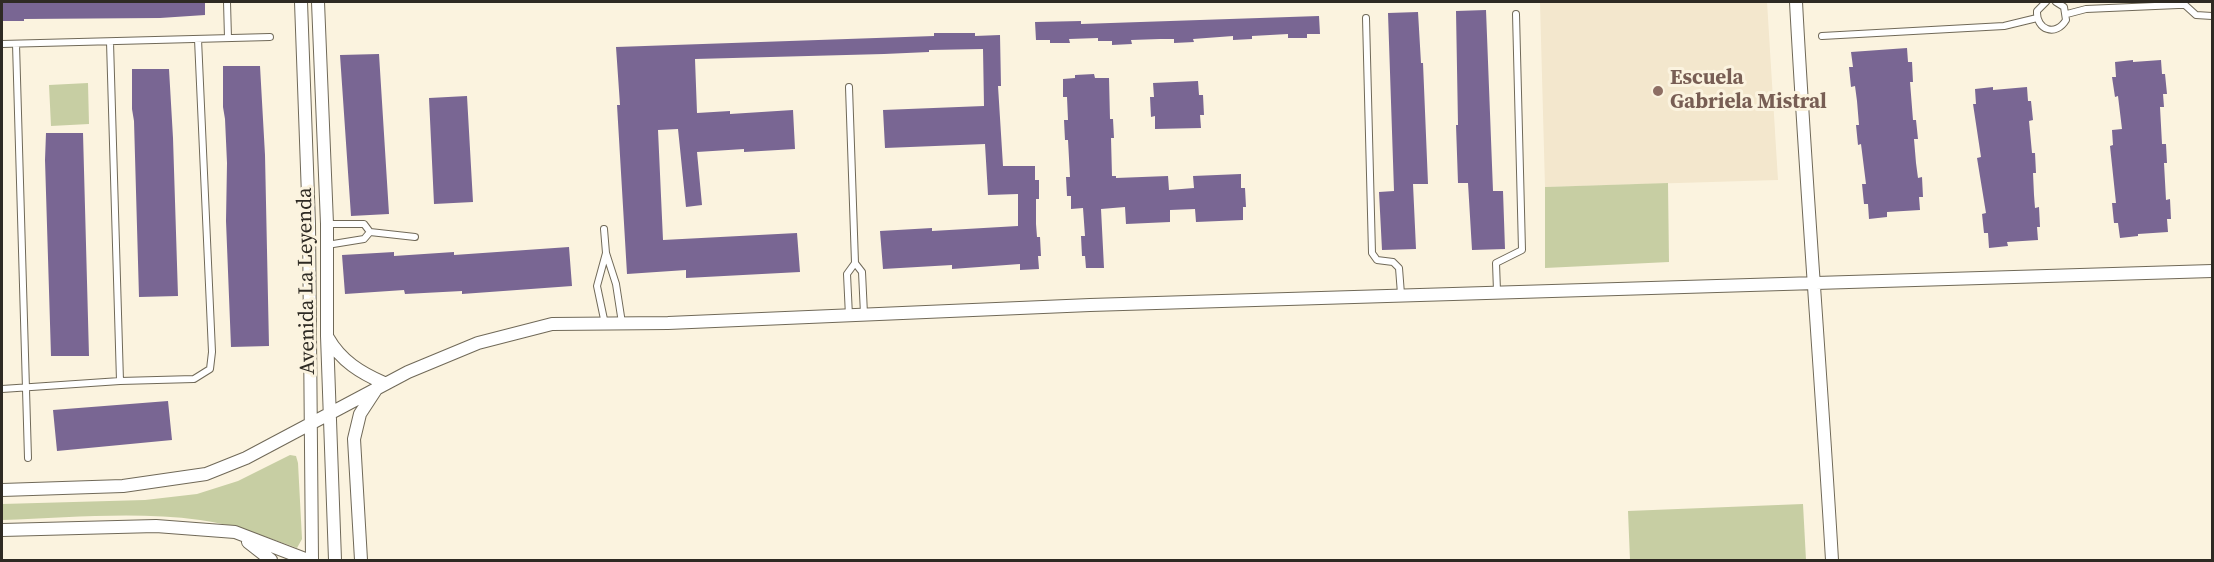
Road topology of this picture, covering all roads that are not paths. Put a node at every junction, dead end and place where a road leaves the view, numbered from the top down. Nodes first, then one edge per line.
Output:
1 (227, 2) edge
2 (301, 2) edge
3 (318, 2) edge
4 (1796, 2) edge
5 (2046, 2) edge
6 (2056, 2) edge
7 (2187, 3) edge
8 (1515, 14) dead end
9 (2067, 14) junction
10 (2212, 16) edge
11 (1366, 18) dead end
12 (2037, 18) junction
13 (1822, 36) dead end
14 (270, 37) dead end
15 (228, 38) junction
16 (198, 39) junction
17 (110, 42) junction
18 (2, 44) edge
19 (16, 44) junction
20 (849, 87) dead end
21 (327, 224) junction
22 (604, 229) dead end
23 (370, 232) junction
24 (415, 237) dead end
25 (327, 245) junction
26 (606, 253) junction
27 (855, 263) junction
28 (2212, 271) edge
29 (1815, 282) junction
30 (1497, 291) junction
31 (1401, 294) junction
32 (864, 315) junction
33 (849, 316) junction
34 (622, 323) junction
35 (605, 324) junction
36 (327, 336) junction
37 (120, 381) junction
38 (381, 385) junction
39 (26, 387) junction
40 (2, 389) edge
41 (329, 413) junction
42 (310, 423) junction
43 (28, 458) dead end
44 (2, 490) edge
45 (2, 530) edge
46 (235, 532) junction
47 (272, 561) edge
48 (308, 561) edge
49 (312, 561) edge
50 (336, 561) edge
51 (361, 561) edge
52 (1833, 561) edge

1 - 15 lane
2 - 42 street, Avenida La Leyenda
3 - 21 street, Avenida La Leyenda
4 - 29 street
5 - 12 lane
6 - 9 lane
7 - 9 lane
7 - 10 lane
8 - 30 lane
9 - 12 lane
11 - 31 lane
12 - 13 lane
14 - 15 lane
15 - 16 lane
16 - 17 lane
16 - 37 lane
17 - 19 lane
17 - 37 lane
18 - 19 lane
19 - 39 lane
20 - 27 lane
21 - 23 lane
21 - 25 street, Avenida La Leyenda
22 - 26 lane
23 - 24 lane
23 - 25 lane
25 - 36 street, Avenida La Leyenda
26 - 34 lane
26 - 35 lane
27 - 32 lane
27 - 33 lane
28 - 29 street
29 - 30 street
29 - 52 street
30 - 31 street
31 - 32 street
32 - 33 street
33 - 34 street
34 - 35 street
35 - 38 street
36 - 38 street
36 - 41 street, Avenida La Leyenda
37 - 39 lane
38 - 41 street
38 - 51 street
39 - 40 lane
39 - 43 lane
41 - 42 street
41 - 50 street, Avenida La Leyenda
42 - 44 street
42 - 49 street, Avenida La Leyenda
45 - 46 street
46 - 47 street
46 - 48 street

